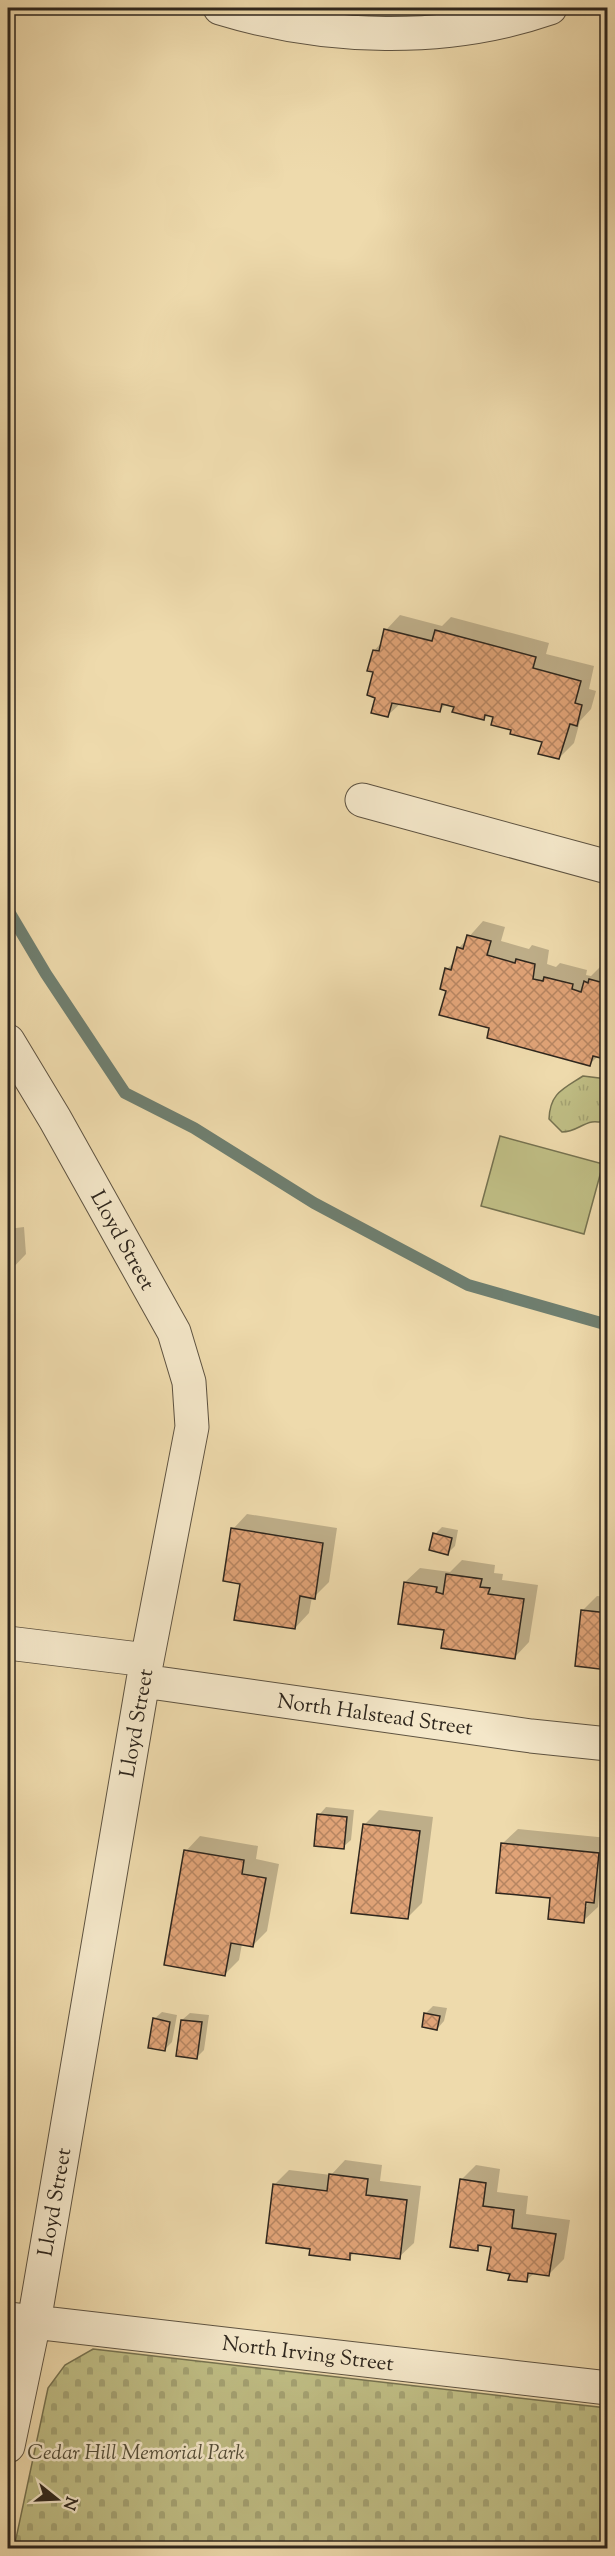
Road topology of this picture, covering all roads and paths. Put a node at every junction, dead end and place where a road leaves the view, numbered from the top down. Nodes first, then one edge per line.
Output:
1 (220, 8) edge
2 (550, 8) edge
3 (362, 800) dead end
4 (608, 867) edge
5 (8, 1041) edge
6 (8, 1643) edge
7 (145, 1671) junction
8 (608, 1744) edge
9 (21, 2320) edge
10 (608, 2388) edge
11 (8, 2446) edge

1 - 2 street
3 - 4 street
5 - 7 street, Lloyd Street
6 - 7 street, North Halstead Street
7 - 8 street, North Halstead Street
7 - 9 street, Lloyd Street
9 - 10 street, North Irving Street
9 - 11 street, Lloyd Street

